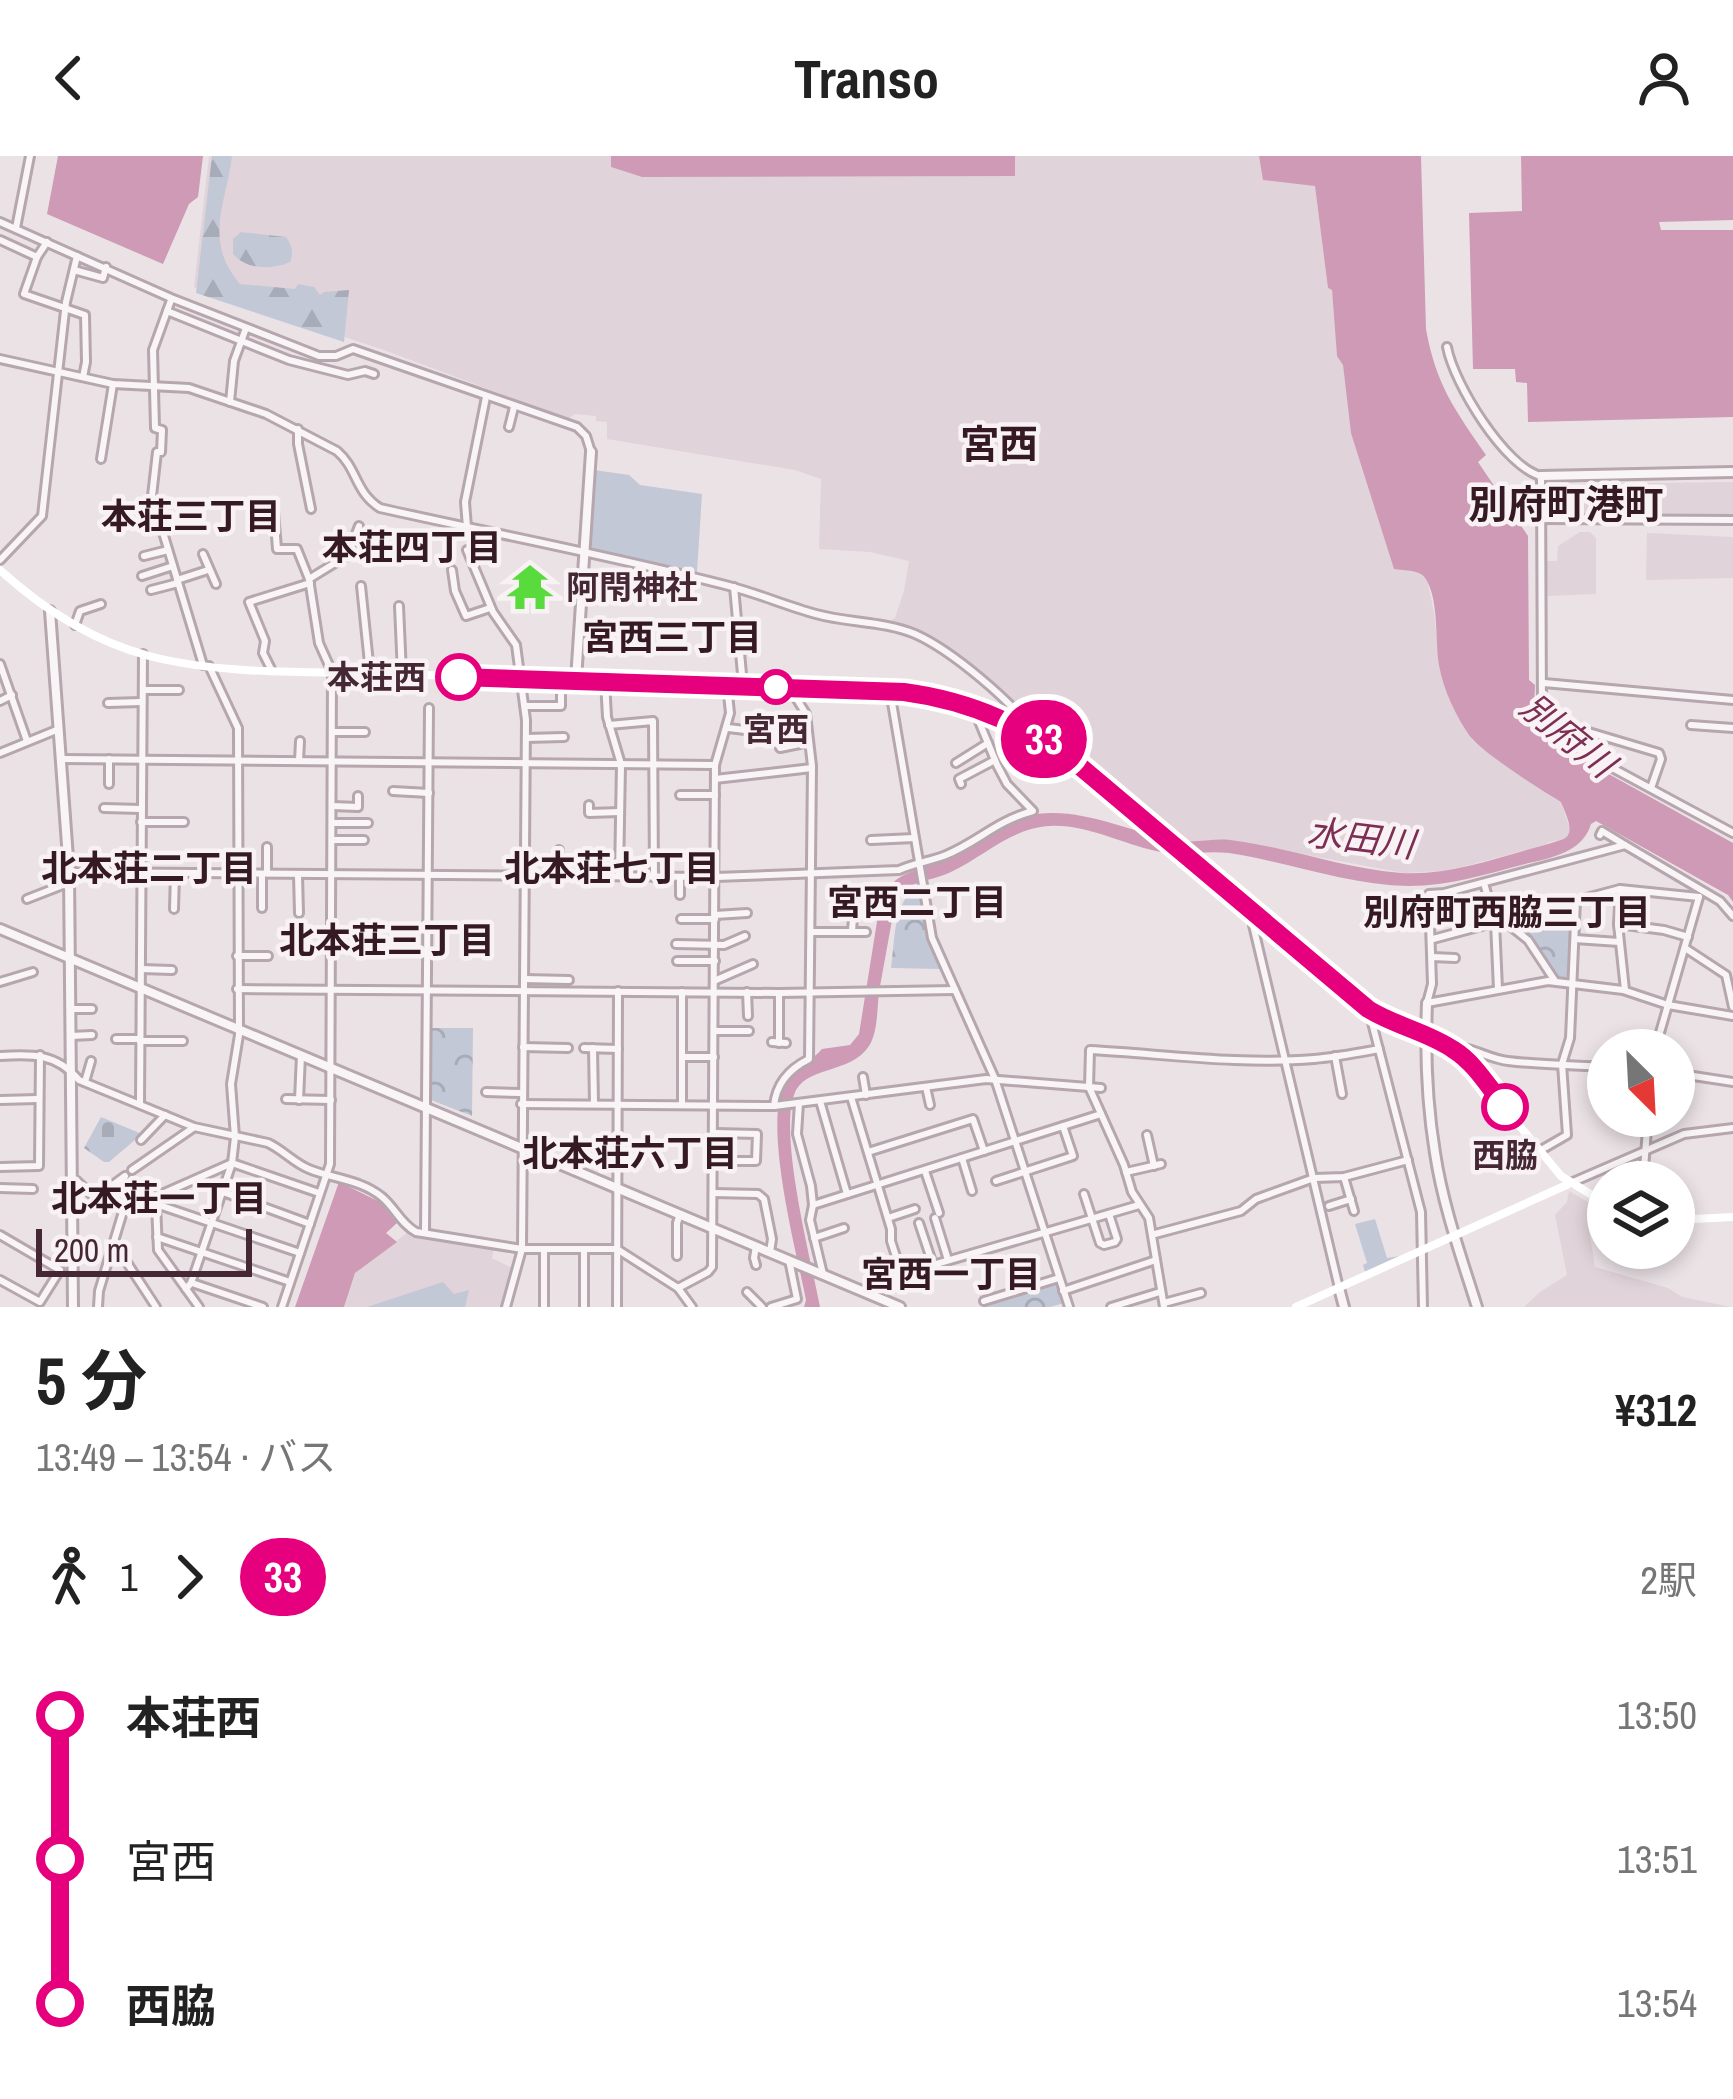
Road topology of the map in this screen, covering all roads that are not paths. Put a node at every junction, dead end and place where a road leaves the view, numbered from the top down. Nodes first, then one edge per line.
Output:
1 (30, 156) edge
2 (0, 222) edge
3 (16, 228) junction
4 (0, 240) edge
5 (47, 242) junction
6 (37, 256) junction
7 (77, 256) junction
8 (106, 267) junction
9 (74, 270) junction
10 (171, 298) junction
11 (66, 310) junction
12 (167, 311) junction
13 (246, 328) junction
14 (242, 341) junction
15 (1447, 347) dead end
16 (0, 359) edge
17 (58, 372) junction
18 (374, 374) dead end
19 (83, 377) junction
20 (113, 384) junction
21 (152, 386) junction
22 (486, 397) junction
23 (230, 402) junction
24 (514, 406) junction
25 (509, 427) dead end
26 (298, 429) junction
27 (590, 452) joint
28 (101, 459) dead end
29 (1733, 472) edge
30 (1541, 476) junction
31 (311, 509) dead end
32 (274, 511) dead end
33 (1542, 519) junction
34 (1733, 520) edge
35 (359, 526) dead end
36 (467, 527) junction
37 (168, 550) junction
38 (467, 550) dead end
39 (585, 551) junction
40 (203, 554) dead end
41 (144, 556) dead end
42 (0, 560) edge
43 (173, 566) junction
44 (0, 570) edge
45 (208, 570) junction
46 (452, 570) dead end
47 (662, 570) junction
48 (142, 576) dead end
49 (178, 581) junction
50 (310, 581) junction
51 (216, 584) dead end
52 (617, 585) dead end
53 (361, 586) dead end
54 (734, 587) junction
55 (151, 590) dead end
56 (101, 604) dead end
57 (399, 606) dead end
58 (491, 608) junction
59 (50, 611) junction
60 (75, 625) junction
61 (143, 654) junction
62 (0, 664) edge
63 (206, 666) junction
64 (272, 669) junction
65 (332, 672) junction
66 (370, 673) junction
67 (401, 674) junction
68 (521, 679) junction
69 (561, 680) junction
70 (576, 680) junction
71 (605, 681) junction
72 (1544, 683) junction
73 (727, 685) junction
74 (743, 686) junction
75 (790, 688) junction
76 (143, 689) junction
77 (179, 690) dead end
78 (890, 691) junction
79 (12, 695) junction
80 (1733, 700) edge
81 (0, 701) edge
82 (142, 702) junction
83 (109, 703) dead end
84 (524, 706) junction
85 (973, 707) junction
86 (429, 708) dead end
87 (1545, 719) junction
88 (609, 725) junction
89 (1691, 725) dead end
90 (726, 728) junction
91 (1733, 728) edge
92 (59, 729) junction
93 (754, 731) dead end
94 (332, 732) junction
95 (365, 732) dead end
96 (1034, 733) junction
97 (564, 737) dead end
98 (526, 738) junction
99 (27, 741) junction
100 (300, 741) dead end
101 (808, 742) junction
102 (988, 743) junction
103 (780, 748) dead end
104 (0, 752) edge
105 (62, 759) junction
106 (109, 759) junction
107 (238, 759) junction
108 (142, 760) junction
109 (299, 760) junction
110 (994, 760) junction
111 (332, 761) junction
112 (429, 762) junction
113 (524, 762) junction
114 (956, 763) dead end
115 (621, 764) junction
116 (653, 764) junction
117 (715, 765) junction
118 (812, 768) junction
119 (715, 779) junction
120 (965, 779) dead end
121 (109, 784) dead end
122 (1651, 788) junction
123 (393, 791) dead end
124 (429, 794) junction
125 (680, 795) dead end
126 (715, 795) junction
127 (358, 796) dead end
128 (590, 805) dead end
129 (332, 806) junction
130 (104, 808) dead end
131 (141, 809) junction
132 (620, 812) junction
133 (141, 822) junction
134 (184, 822) dead end
135 (332, 823) junction
136 (368, 823) dead end
137 (1733, 832) edge
138 (1600, 836) dead end
139 (914, 838) junction
140 (332, 840) junction
141 (364, 840) dead end
142 (871, 840) dead end
143 (1625, 845) junction
144 (267, 847) dead end
145 (559, 850) dead end
146 (586, 858) dead end
147 (918, 861) junction
148 (69, 872) junction
149 (141, 873) junction
150 (175, 874) junction
151 (236, 874) junction
152 (265, 874) junction
153 (811, 874) junction
154 (298, 875) junction
155 (331, 875) junction
156 (428, 875) junction
157 (525, 875) junction
158 (559, 876) junction
159 (586, 876) junction
160 (619, 877) junction
161 (654, 877) junction
162 (680, 877) junction
163 (716, 877) junction
164 (70, 883) junction
165 (1484, 883) junction
166 (1620, 890) junction
167 (1699, 892) junction
168 (680, 895) dead end
169 (34, 900) dead end
170 (1576, 900) junction
171 (854, 905) dead end
172 (262, 908) dead end
173 (174, 909) dead end
174 (747, 913) dead end
175 (299, 914) dead end
176 (1733, 916) edge
177 (715, 917) junction
178 (1260, 917) junction
179 (681, 920) dead end
180 (1499, 921) junction
181 (1618, 924) junction
182 (0, 929) edge
183 (811, 932) junction
184 (852, 932) junction
185 (866, 932) dead end
186 (745, 936) dead end
187 (1688, 937) junction
188 (331, 938) junction
189 (346, 938) dead end
190 (1432, 939) junction
191 (1574, 939) junction
192 (1619, 942) junction
193 (676, 944) dead end
194 (715, 945) junction
195 (1685, 948) junction
196 (237, 956) junction
197 (268, 956) dead end
198 (1432, 957) junction
199 (70, 958) junction
200 (1455, 958) dead end
201 (676, 961) dead end
202 (715, 961) junction
203 (753, 964) dead end
204 (141, 969) junction
205 (172, 970) dead end
206 (33, 972) dead end
207 (523, 979) junction
208 (568, 980) dead end
209 (714, 981) junction
210 (1555, 981) junction
211 (0, 982) edge
212 (1571, 982) junction
213 (330, 988) junction
214 (140, 989) junction
215 (237, 989) junction
216 (428, 989) junction
217 (1498, 989) junction
218 (523, 990) junction
219 (618, 991) junction
220 (955, 991) junction
221 (1625, 991) junction
222 (682, 992) junction
223 (714, 992) junction
224 (747, 992) junction
225 (810, 992) junction
226 (779, 993) junction
227 (1426, 1003) junction
228 (1668, 1005) junction
229 (1733, 1007) edge
230 (70, 1009) junction
231 (92, 1009) dead end
232 (1368, 1009) junction
233 (748, 1016) dead end
234 (1733, 1016) edge
235 (1661, 1029) edge
236 (238, 1030) junction
237 (714, 1031) junction
238 (749, 1031) dead end
239 (92, 1035) dead end
240 (70, 1036) junction
241 (1426, 1037) junction
242 (116, 1039) dead end
243 (140, 1040) junction
244 (183, 1041) dead end
245 (779, 1042) dead end
246 (523, 1047) junction
247 (1451, 1047) junction
248 (568, 1048) dead end
249 (618, 1049) junction
250 (1379, 1049) junction
251 (40, 1055) junction
252 (301, 1055) junction
253 (1335, 1056) junction
254 (0, 1057) edge
255 (682, 1057) junction
256 (714, 1058) junction
257 (1285, 1059) junction
258 (91, 1061) dead end
259 (1562, 1064) junction
260 (1587, 1066) edge
261 (330, 1067) junction
262 (71, 1070) junction
263 (1695, 1076) edge
264 (863, 1077) dead end
265 (995, 1079) junction
266 (86, 1082) junction
267 (1733, 1082) edge
268 (926, 1087) junction
269 (1089, 1087) junction
270 (1101, 1088) dead end
271 (1344, 1088) dead end
272 (486, 1092) dead end
273 (521, 1093) junction
274 (866, 1095) junction
275 (851, 1097) junction
276 (40, 1099) junction
277 (0, 1100) edge
278 (286, 1100) dead end
279 (299, 1100) junction
280 (331, 1100) junction
281 (820, 1101) junction
282 (799, 1103) junction
283 (140, 1104) junction
284 (521, 1104) junction
285 (594, 1104) junction
286 (618, 1104) junction
287 (682, 1105) junction
288 (930, 1105) dead end
289 (714, 1106) junction
290 (774, 1106) junction
291 (427, 1108) junction
292 (165, 1114) junction
293 (1101, 1114) junction
294 (838, 1120) dead end
295 (826, 1124) junction
296 (1063, 1126) junction
297 (194, 1127) junction
298 (1733, 1128) edge
299 (713, 1133) junction
300 (236, 1137) junction
301 (1646, 1137) edge
302 (141, 1140) dead end
303 (1015, 1141) junction
304 (1146, 1142) dead end
305 (522, 1148) junction
306 (1644, 1150) junction
307 (984, 1151) junction
308 (1541, 1151) junction
309 (868, 1152) junction
310 (962, 1158) junction
311 (1408, 1160) junction
312 (713, 1161) junction
313 (1644, 1161) edge
314 (232, 1163) junction
315 (0, 1167) edge
316 (924, 1170) junction
317 (1025, 1171) junction
318 (1126, 1172) junction
319 (328, 1174) junction
320 (1314, 1178) junction
321 (1344, 1178) junction
322 (72, 1180) junction
323 (996, 1181) dead end
324 (1571, 1183) junction
325 (878, 1184) junction
326 (0, 1188) edge
327 (619, 1188) junction
328 (32, 1189) dead end
329 (972, 1191) dead end
330 (223, 1192) junction
331 (713, 1193) junction
332 (1587, 1193) edge
333 (320, 1194) junction
334 (847, 1194) junction
335 (1084, 1194) dead end
336 (1351, 1199) junction
337 (135, 1203) dead end
338 (156, 1204) junction
339 (1140, 1204) junction
340 (813, 1205) junction
341 (1329, 1206) dead end
342 (915, 1209) dead end
343 (1354, 1211) dead end
344 (680, 1214) junction
345 (1109, 1214) junction
346 (1733, 1217) edge
347 (888, 1218) junction
348 (1092, 1218) junction
349 (1695, 1219) edge
350 (212, 1223) junction
351 (919, 1223) dead end
352 (310, 1224) junction
353 (712, 1228) junction
354 (844, 1228) dead end
355 (1044, 1231) junction
356 (425, 1233) junction
357 (0, 1234) edge
358 (1154, 1235) junction
359 (157, 1237) junction
360 (1454, 1237) junction
361 (814, 1238) junction
362 (756, 1246) junction
363 (113, 1249) junction
364 (522, 1249) junction
365 (544, 1249) junction
366 (584, 1249) junction
367 (617, 1249) junction
368 (770, 1252) junction
369 (1422, 1252) junction
370 (202, 1253) junction
371 (300, 1253) junction
372 (676, 1256) dead end
373 (789, 1260) junction
374 (1156, 1260) junction
375 (948, 1261) junction
376 (756, 1265) dead end
377 (933, 1266) junction
378 (823, 1274) junction
379 (902, 1276) junction
380 (1059, 1278) junction
381 (0, 1280) edge
382 (291, 1283) junction
383 (189, 1286) junction
384 (678, 1288) junction
385 (1339, 1288) junction
386 (1063, 1291) junction
387 (747, 1292) dead end
388 (865, 1292) junction
389 (1160, 1292) junction
390 (1201, 1293) dead end
391 (984, 1301) dead end
392 (98, 1304) edge
393 (1163, 1305) edge
394 (73, 1307) edge
395 (111, 1307) edge
396 (156, 1307) edge
397 (200, 1307) edge
398 (263, 1307) edge
399 (282, 1307) edge
400 (506, 1307) edge
401 (544, 1307) edge
402 (584, 1307) edge
403 (617, 1307) edge
404 (692, 1307) edge
405 (762, 1307) edge
406 (772, 1307) edge
407 (900, 1307) edge
408 (1069, 1307) edge
409 (1111, 1307) edge
410 (1296, 1307) edge
411 (1344, 1307) edge
412 (1423, 1307) edge
413 (1477, 1307) edge

1 - 3 street
2 - 3 street
3 - 5 street
4 - 6 street
5 - 6 street
5 - 7 street
6 - 11 street
7 - 8 street
7 - 9 street
8 - 9 street
8 - 10 street
9 - 11 street
10 - 12 street
10 - 13 street
11 - 17 street
11 - 19 street
12 - 14 street
12 - 21 street
13 - 14 street
13 - 22 street
14 - 18 street
14 - 23 street
15 - 30 street
16 - 17 street
17 - 19 street
17 - 42 street
19 - 20 street
20 - 21 street
20 - 28 street
21 - 23 street
21 - 37 street
22 - 24 street
22 - 36 street
23 - 26 street
24 - 25 street
24 - 27 street
26 - 31 street
26 - 36 street
27 - 39 street
29 - 30 street
30 - 33 street
32 - 50 street
33 - 34 street
33 - 72 street
35 - 50 street
36 - 39 street
37 - 41 street
37 - 43 street
38 - 58 street
39 - 47 street
39 - 70 street
40 - 45 street
43 - 48 street
43 - 49 street
44 - 59 main road
45 - 49 street
45 - 51 street
46 - 58 street
47 - 52 street
47 - 54 street
49 - 55 street
49 - 63 street
50 - 64 street
50 - 65 street
53 - 66 street
54 - 74 street
54 - 96 street
56 - 60 street
57 - 67 street
58 - 68 street
59 - 60 main road
59 - 92 street
60 - 61 main road
61 - 63 main road
61 - 76 street
62 - 79 street
63 - 64 main road
63 - 107 street
64 - 65 main road
65 - 66 main road
65 - 94 street
66 - 67 main road
67 - 68 main road
68 - 69 main road
68 - 84 street
69 - 70 main road
69 - 84 street
70 - 71 main road
71 - 73 main road
71 - 88 street
72 - 80 street
72 - 87 street
73 - 74 main road
73 - 90 street
74 - 75 main road
75 - 78 main road
75 - 101 street
76 - 77 street
76 - 82 street
78 - 85 main road
78 - 139 street
79 - 81 street
79 - 99 street
82 - 83 street
82 - 108 street
84 - 98 street
85 - 96 main road
85 - 102 street
86 - 112 street
87 - 122 street
87 - 122 street
88 - 115 street
88 - 116 street
89 - 91 street
90 - 93 street
90 - 117 street
92 - 99 street
92 - 105 street
94 - 95 street
94 - 111 street
96 - 178 main road
97 - 98 street
98 - 113 street
99 - 104 street
100 - 109 street
101 - 103 street
101 - 118 street
102 - 110 street
102 - 114 street
105 - 106 street
105 - 148 street
106 - 108 street
106 - 121 street
107 - 108 street
107 - 109 street
107 - 151 street
108 - 131 street
109 - 111 street
110 - 120 street
110 - 147 street
111 - 112 street
111 - 129 street
112 - 113 street
112 - 124 street
113 - 115 street
113 - 157 street
115 - 116 street
115 - 132 street
116 - 117 street
116 - 161 street
117 - 119 street
118 - 119 street
118 - 153 street
119 - 126 street
122 - 137 street
123 - 124 street
124 - 156 street
125 - 126 street
126 - 163 street
127 - 129 street
128 - 132 street
129 - 135 street
130 - 131 street
131 - 133 street
132 - 160 street
133 - 134 street
133 - 149 street
135 - 136 street
135 - 140 street
138 - 143 street
139 - 142 street
139 - 147 street
140 - 141 street
140 - 155 street
143 - 165 street
143 - 167 street
144 - 152 street
145 - 158 street
146 - 159 street
147 - 153 street
147 - 220 street
148 - 149 street
148 - 164 street
149 - 150 street
149 - 204 street
150 - 151 street
150 - 173 street
151 - 152 street
151 - 196 street
152 - 154 street
152 - 172 street
153 - 163 street
153 - 183 street
154 - 155 street
154 - 175 street
155 - 156 street
155 - 188 street
156 - 157 street
156 - 216 street
157 - 158 street
157 - 207 street
158 - 159 street
159 - 160 street
160 - 161 street
161 - 162 street
162 - 163 street
162 - 168 street
163 - 177 street
164 - 169 street
164 - 199 street
165 - 180 street
165 - 190 street
166 - 167 street
166 - 170 street
166 - 181 street
167 - 176 street
167 - 187 street
170 - 180 street
170 - 191 street
171 - 184 street
174 - 177 street
177 - 179 street
177 - 194 street
178 - 232 main road
178 - 257 street
180 - 190 street
180 - 210 street
180 - 217 street
181 - 187 street
181 - 192 street
182 - 199 street
183 - 184 street
183 - 225 street
184 - 185 street
186 - 194 street
187 - 195 street
188 - 189 street
188 - 213 street
190 - 198 street
191 - 192 street
191 - 212 street
192 - 221 street
193 - 194 street
194 - 202 street
195 - 228 street
195 - 229 street
196 - 197 street
196 - 215 street
198 - 200 street
198 - 227 street
199 - 214 street
199 - 230 street
201 - 202 street
202 - 209 street
203 - 209 street
204 - 205 street
204 - 214 street
206 - 211 street
207 - 208 street
207 - 218 street
209 - 223 street
210 - 212 street
210 - 217 street
212 - 221 street
212 - 259 street
213 - 215 street
213 - 216 street
213 - 261 street
214 - 236 street
214 - 243 street
215 - 236 street
216 - 218 street
216 - 291 street
217 - 227 street
218 - 219 street
218 - 246 street
219 - 222 street
219 - 249 street
220 - 225 street
220 - 265 street
221 - 228 street
222 - 223 street
222 - 255 street
223 - 224 street
223 - 237 street
224 - 226 street
224 - 233 street
225 - 226 street
225 - 290 street
226 - 245 street
227 - 241 street
228 - 234 street
228 - 235 street
230 - 231 street
230 - 240 street
232 - 241 main road
232 - 250 street
236 - 252 street
236 - 300 street
237 - 238 street
237 - 256 street
239 - 240 street
240 - 262 street
241 - 247 main road
241 - 360 street
242 - 243 street
243 - 244 street
243 - 283 street
246 - 248 street
246 - 273 street
247 - 259 street
247 - 308 main road
249 - 285 street
249 - 286 street
250 - 253 street
250 - 311 street
251 - 254 street
251 - 262 street
251 - 276 street
252 - 261 street
252 - 279 street
253 - 257 street
253 - 271 street
255 - 256 street
255 - 287 street
256 - 289 street
257 - 269 street
257 - 320 street
258 - 266 street
259 - 260 street
259 - 308 street
261 - 280 street
261 - 291 street
262 - 266 street
262 - 322 street
263 - 267 street
264 - 274 street
265 - 268 street
265 - 269 street
265 - 303 street
266 - 283 street
268 - 274 street
268 - 288 street
269 - 270 street
269 - 293 street
272 - 273 street
273 - 284 street
274 - 275 street
275 - 281 street
275 - 309 street
276 - 277 street
276 - 315 street
278 - 279 street
279 - 280 street
280 - 319 street
281 - 282 street
281 - 295 street
282 - 290 street
282 - 340 street
283 - 292 street
284 - 285 street
284 - 305 street
285 - 286 street
286 - 287 street
286 - 327 street
287 - 289 street
289 - 290 street
289 - 299 street
291 - 305 street
291 - 356 street
292 - 297 street
292 - 302 street
293 - 296 street
293 - 318 street
294 - 295 street
295 - 334 street
296 - 303 street
296 - 317 street
297 - 300 street
297 - 322 street
298 - 306 street
299 - 312 street
299 - 312 street
300 - 314 street
300 - 319 street
301 - 306 street
303 - 307 street
303 - 317 street
304 - 318 street
305 - 327 street
305 - 364 street
306 - 313 street
306 - 324 street
307 - 309 street
307 - 310 street
308 - 324 main road
309 - 325 street
310 - 316 street
310 - 329 street
311 - 321 street
311 - 369 street
312 - 331 street
314 - 330 street
314 - 333 street
314 - 338 street
316 - 325 street
316 - 375 street
317 - 323 street
317 - 355 street
318 - 339 street
319 - 333 street
319 - 356 street
320 - 321 street
320 - 358 street
320 - 385 street
321 - 336 street
322 - 394 street
324 - 332 main road
324 - 360 main road
325 - 334 street
325 - 347 street
326 - 328 street
327 - 344 street
327 - 367 street
330 - 350 street
330 - 352 street
331 - 353 street
331 - 368 street
333 - 352 street
334 - 340 street
335 - 348 street
336 - 341 street
336 - 343 street
337 - 363 street
338 - 350 street
338 - 359 street
339 - 345 street
339 - 358 street
340 - 361 street
342 - 347 street
344 - 353 street
344 - 372 street
345 - 348 street
345 - 348 street
346 - 349 main road
347 - 379 street
348 - 355 street
350 - 370 street
350 - 371 street
351 - 377 street
352 - 371 street
353 - 362 street
353 - 384 street
354 - 361 street
355 - 375 street
355 - 380 street
356 - 364 street
357 - 381 street
358 - 374 street
359 - 370 street
359 - 383 street
360 - 369 main road
360 - 413 street
361 - 378 street
362 - 368 street
362 - 376 street
363 - 392 street
363 - 396 street
364 - 365 street
364 - 400 street
365 - 366 street
365 - 401 street
366 - 367 street
366 - 402 street
367 - 384 street
367 - 403 street
368 - 373 street
369 - 385 main road
369 - 412 street
370 - 382 street
370 - 383 street
371 - 382 street
373 - 378 street
373 - 406 street
374 - 386 street
374 - 389 street
375 - 377 street
377 - 379 street
378 - 388 street
379 - 388 street
380 - 386 street
380 - 391 street
382 - 399 street
383 - 397 street
383 - 398 street
384 - 404 street
385 - 410 main road
385 - 411 street
386 - 408 street
387 - 405 street
388 - 407 street
389 - 393 street
389 - 409 street
390 - 393 street
392 - 395 street

